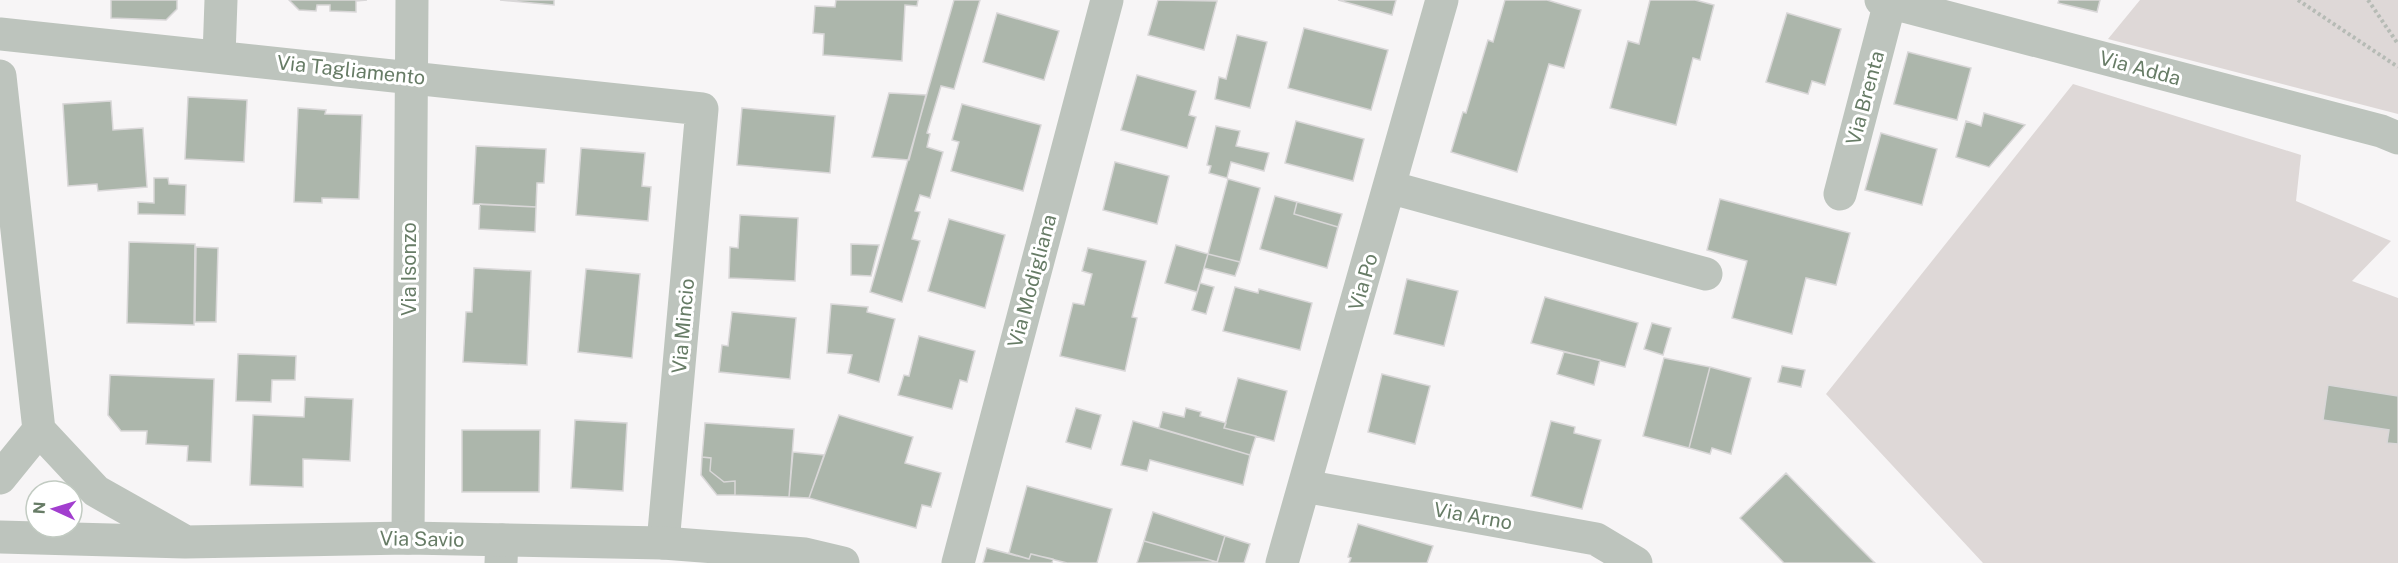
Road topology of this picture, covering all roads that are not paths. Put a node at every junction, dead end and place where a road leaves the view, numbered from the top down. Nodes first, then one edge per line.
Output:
1 (220, 0) edge
2 (412, 0) edge
3 (1107, 0) edge
4 (1443, 0) edge
5 (1886, 1) edge
6 (0, 34) edge
7 (219, 56) junction
8 (0, 76) edge
9 (410, 76) junction
10 (702, 109) joint
11 (2398, 138) edge
12 (1389, 187) junction
13 (1840, 194) dead end
14 (1706, 274) dead end
15 (39, 430) junction
16 (0, 478) edge
17 (1304, 486) junction
18 (0, 537) edge
19 (408, 538) junction
20 (185, 542) junction
21 (663, 543) junction
22 (502, 552) edge
23 (843, 563) edge
24 (958, 563) edge
25 (1282, 563) edge
26 (1636, 563) edge

1 - 7 street
2 - 9 street, Via Isonzo
3 - 24 street, Via Modigliana
4 - 12 street, Via Po
5 - 11 street, Via Adda
5 - 13 street, Via Brenta
6 - 7 street, Via Tagliamento
7 - 9 street, Via Tagliamento
8 - 15 street
9 - 10 street, Via Tagliamento
9 - 19 street, Via Isonzo
10 - 21 street, Via Mincio
12 - 14 street
12 - 17 street, Via Po
15 - 16 street
15 - 20 street
17 - 25 street, Via Po
17 - 26 street, Via Arno
18 - 20 street, Via Savio
19 - 20 street, Via Savio
19 - 22 street, Via Savio
21 - 22 street, Via Savio
21 - 23 street, Via Savio

